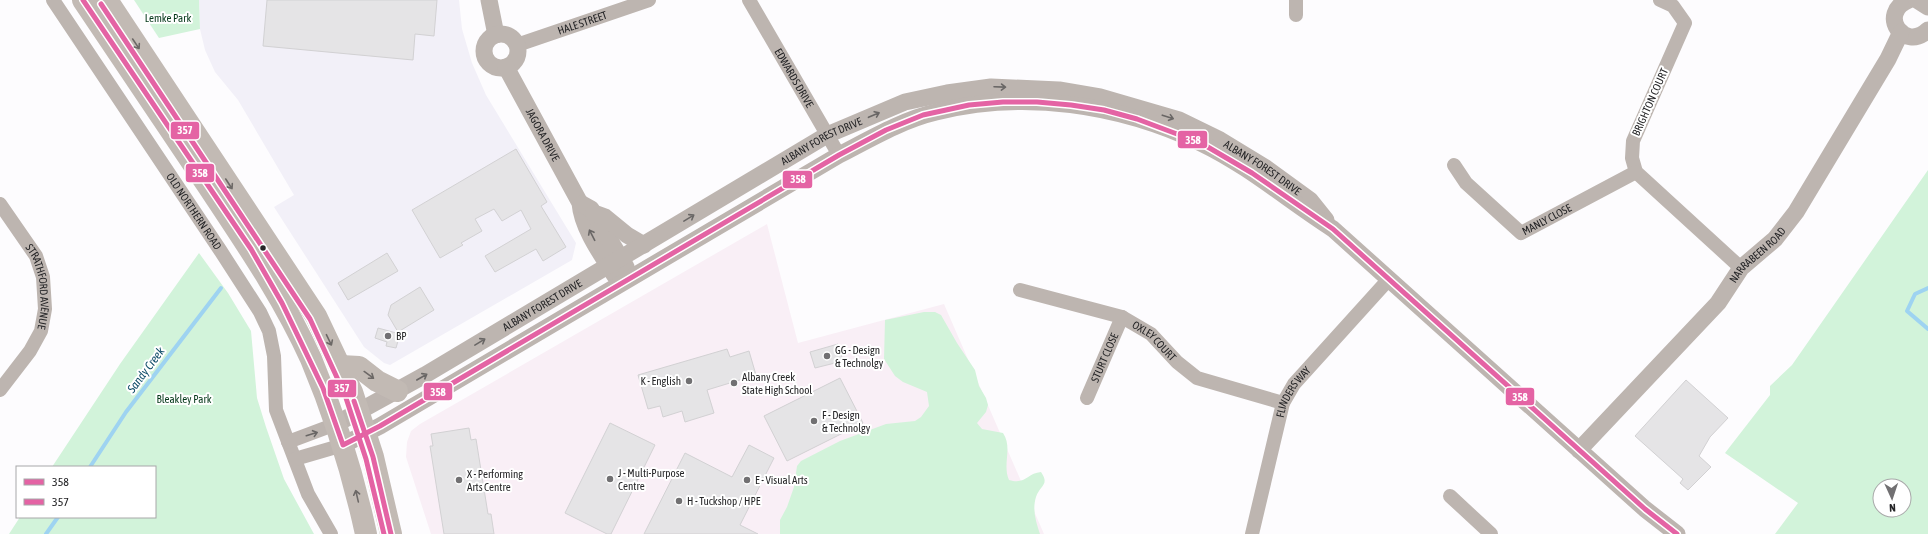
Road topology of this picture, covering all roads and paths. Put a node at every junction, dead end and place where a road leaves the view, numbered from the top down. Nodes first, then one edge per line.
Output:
1 (53, 0) edge
2 (83, 0) edge
3 (107, 0) edge
4 (489, 0) edge
5 (649, 0) edge
6 (749, 0) edge
7 (1296, 0) edge
8 (1660, 0) edge
9 (1917, 0) edge
10 (1900, 2) edge
11 (1928, 7) edge
12 (1296, 14) dead end
13 (1928, 30) edge
14 (1901, 32) junction
15 (496, 35) junction
16 (517, 45) junction
17 (506, 67) junction
18 (828, 135) junction
19 (839, 155) junction
20 (1454, 165) dead end
21 (1636, 172) junction
22 (580, 203) junction
23 (0, 204) edge
24 (593, 213) junction
25 (1333, 229) junction
26 (644, 245) junction
27 (614, 262) junction
28 (1741, 268) junction
29 (1389, 279) junction
30 (626, 281) junction
31 (1020, 290) dead end
32 (1122, 317) junction
33 (341, 366) junction
34 (0, 390) edge
35 (397, 391) junction
36 (1087, 398) dead end
37 (1283, 403) junction
38 (358, 413) junction
39 (336, 424) junction
40 (366, 434) junction
41 (288, 442) junction
42 (343, 445) junction
43 (1579, 450) junction
44 (295, 459) junction
45 (1450, 496) dead end
46 (331, 534) edge
47 (366, 534) edge
48 (391, 534) edge
49 (1252, 534) edge
50 (1491, 534) edge
51 (1677, 534) edge

1 - 41 street, OLD NORTHERN ROAD
2 - 39 highway
3 -> 33 highway
4 - 15 street
5 - 16 street, HALE STREET
6 - 18 street, EDWARDS DRIVE
7 - 12 street
8 - 21 street, BRIGHTON COURT
9 - 11 street
10 - 14 street
13 - 14 street
14 - 28 street, NARRABEEN ROAD
15 - 16 street
15 - 17 street
16 - 17 street
17 - 22 street, JAGORA DRIVE
18 - 19 street, EDWARDS DRIVE
18 -> 25 street, ALBANY FOREST DRIVE
26 -> 18 street, ALBANY FOREST DRIVE
19 - 25 street, ALBANY FOREST DRIVE
19 - 30 street, ALBANY FOREST DRIVE
20 - 21 street, MANLY CLOSE
21 - 28 street
22 - 24 street, JAGORA DRIVE
27 -> 22 street, JAGORA DRIVE
23 - 34 street, STRATHFORD AVENUE
24 - 26 street
24 - 27 street, JAGORA DRIVE
25 - 29 street, ALBANY FOREST DRIVE
26 - 27 street, ALBANY FOREST DRIVE
27 - 30 street, JAGORA DRIVE
35 -> 27 street, ALBANY FOREST DRIVE
28 - 43 street, NARRABEEN ROAD
29 - 37 street, FLINDERS WAY
29 - 43 street, ALBANY FOREST DRIVE
30 - 40 street, ALBANY FOREST DRIVE
31 - 32 street, OXLEY COURT
32 - 36 street, STURT CLOSE
32 - 37 street, OXLEY COURT
33 -> 35 highway
33 - 38 highway
35 - 38 street, ALBANY FOREST DRIVE
37 - 49 street, FLINDERS WAY
38 - 39 street, ALBANY FOREST DRIVE
38 - 40 highway
41 -> 39 street
39 - 42 highway
40 - 42 street, ALBANY FOREST DRIVE
40 - 48 highway
41 - 44 street, OLD NORTHERN ROAD
42 - 44 street
47 -> 42 highway
43 - 51 street, ALBANY FOREST DRIVE
44 - 46 street, OLD NORTHERN ROAD
45 - 50 street

